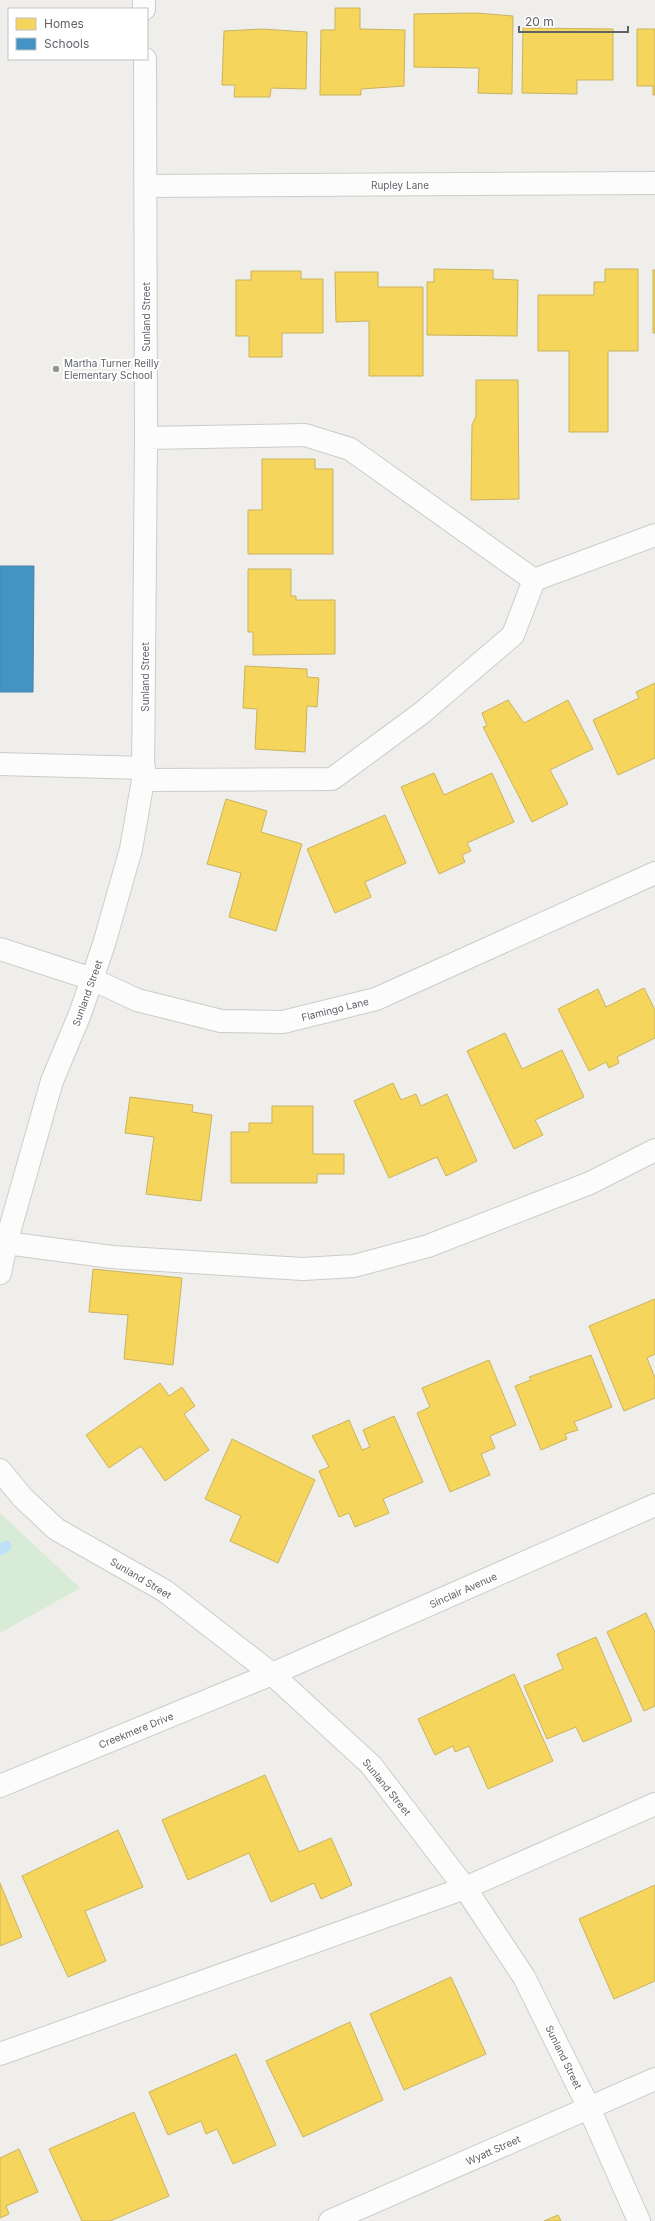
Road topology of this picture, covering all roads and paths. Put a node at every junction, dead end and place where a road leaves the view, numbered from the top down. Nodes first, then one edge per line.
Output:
1 (144, 60) edge
2 (655, 183) edge
3 (146, 186) junction
4 (146, 438) junction
5 (655, 535) edge
6 (534, 580) junction
7 (0, 764) edge
8 (143, 774) junction
9 (655, 873) edge
10 (0, 949) edge
11 (92, 979) junction
12 (655, 1150) edge
13 (3, 1241) edge
14 (0, 1273) edge
15 (0, 1470) edge
16 (655, 1505) edge
17 (272, 1674) junction
18 (0, 1786) edge
19 (655, 1804) edge
20 (465, 1888) junction
21 (0, 2054) edge
22 (655, 2079) edge
23 (589, 2108) junction
24 (330, 2221) edge
25 (639, 2221) edge

1 - 3 street, Sunland Street
2 - 3 street, Rupley Lane
3 - 4 street, Sunland Street
4 - 6 street
4 - 8 street, Sunland Street
5 - 6 street
6 - 8 street
7 - 8 street
8 - 11 street, Sunland Street
9 - 11 street, Flamingo Lane
10 - 11 street, Flamingo Lane
11 - 13 street, Sunland Street
12 - 13 street
13 - 14 street, Sunland Street
15 - 17 street, Sunland Street
16 - 17 street, Sinclair Avenue
17 - 18 street, Creekmere Drive
17 - 20 street, Sunland Street
19 - 20 street
20 - 21 street
20 - 23 street, Sunland Street
22 - 23 street, Wyatt Street
23 - 24 street, Wyatt Street
23 - 25 street, Sunland Street

